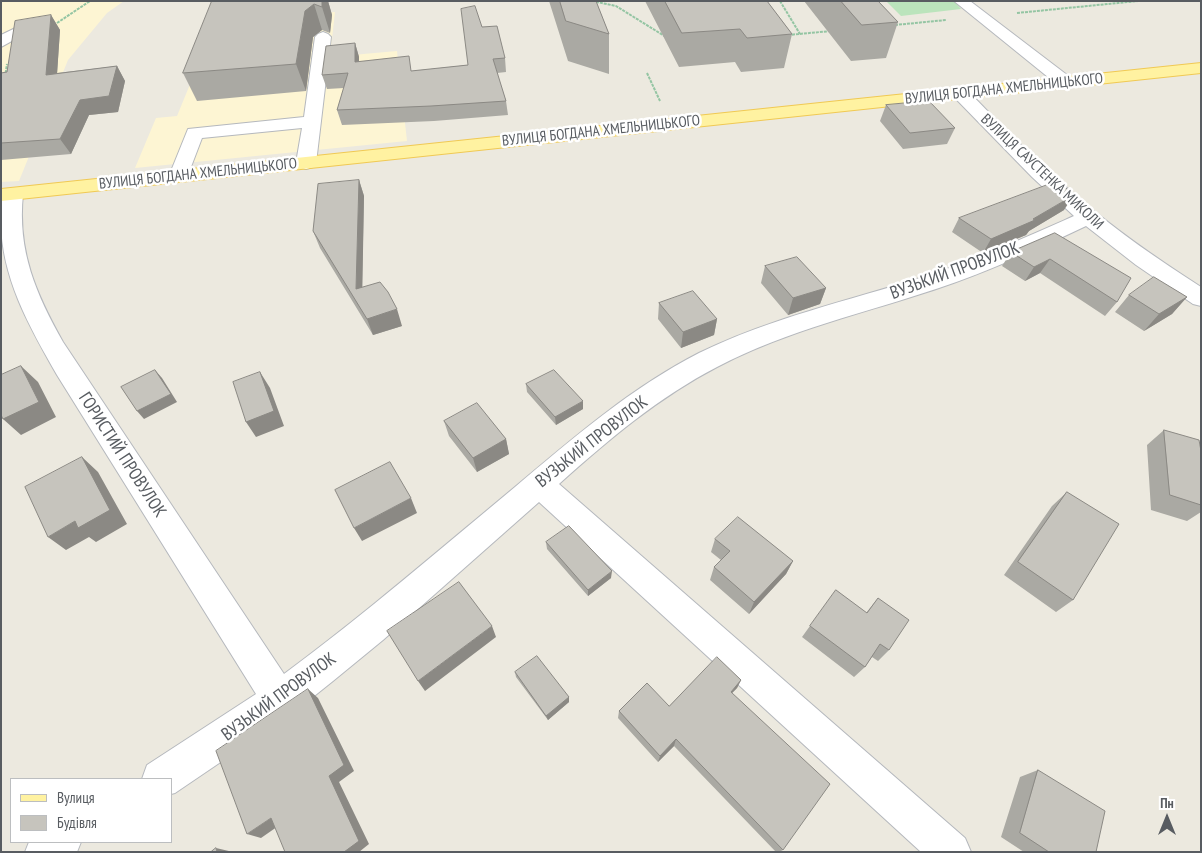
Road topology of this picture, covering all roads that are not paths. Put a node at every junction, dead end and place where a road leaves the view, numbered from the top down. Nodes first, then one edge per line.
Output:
1 (961, 1) edge
2 (34, 23) edge
3 (324, 37) dead end
4 (1, 42) edge
5 (1201, 68) edge
6 (1064, 82) junction
7 (960, 93) junction
8 (312, 122) junction
9 (306, 163) junction
10 (179, 176) junction
11 (7, 194) edge
12 (1088, 217) junction
13 (1201, 298) edge
14 (539, 484) junction
15 (280, 700) junction
16 (163, 778) edge
17 (59, 843) edge
18 (45, 852) edge
19 (951, 852) edge

1 - 6 street
2 - 4 street
3 - 8 street
5 - 6 main road, ВУЛИЦЯ БОГДАНА ХМЕЛЬНИЦЬКОГО
6 - 7 main road, ВУЛИЦЯ БОГДАНА ХМЕЛЬНИЦЬКОГО
7 - 9 main road, ВУЛИЦЯ БОГДАНА ХМЕЛЬНИЦЬКОГО
7 - 12 street, ВУЛИЦЯ САУСТЕНКА МИКОЛИ
8 - 9 street
8 - 10 street
9 - 10 main road, ВУЛИЦЯ БОГДАНА ХМЕЛЬНИЦЬКОГО
10 - 11 main road, ВУЛИЦЯ БОГДАНА ХМЕЛЬНИЦЬКОГО
11 - 15 street, ГОРИСТИЙ ПРОВУЛОК
12 - 13 street, ВУЛИЦЯ САУСТЕНКА МИКОЛИ
12 - 14 street, ВУЗЬКИЙ ПРОВУЛОК
14 - 15 street, ВУЗЬКИЙ ПРОВУЛОК
14 - 19 street
15 - 16 street, ВУЗЬКИЙ ПРОВУЛОК
17 - 18 street

